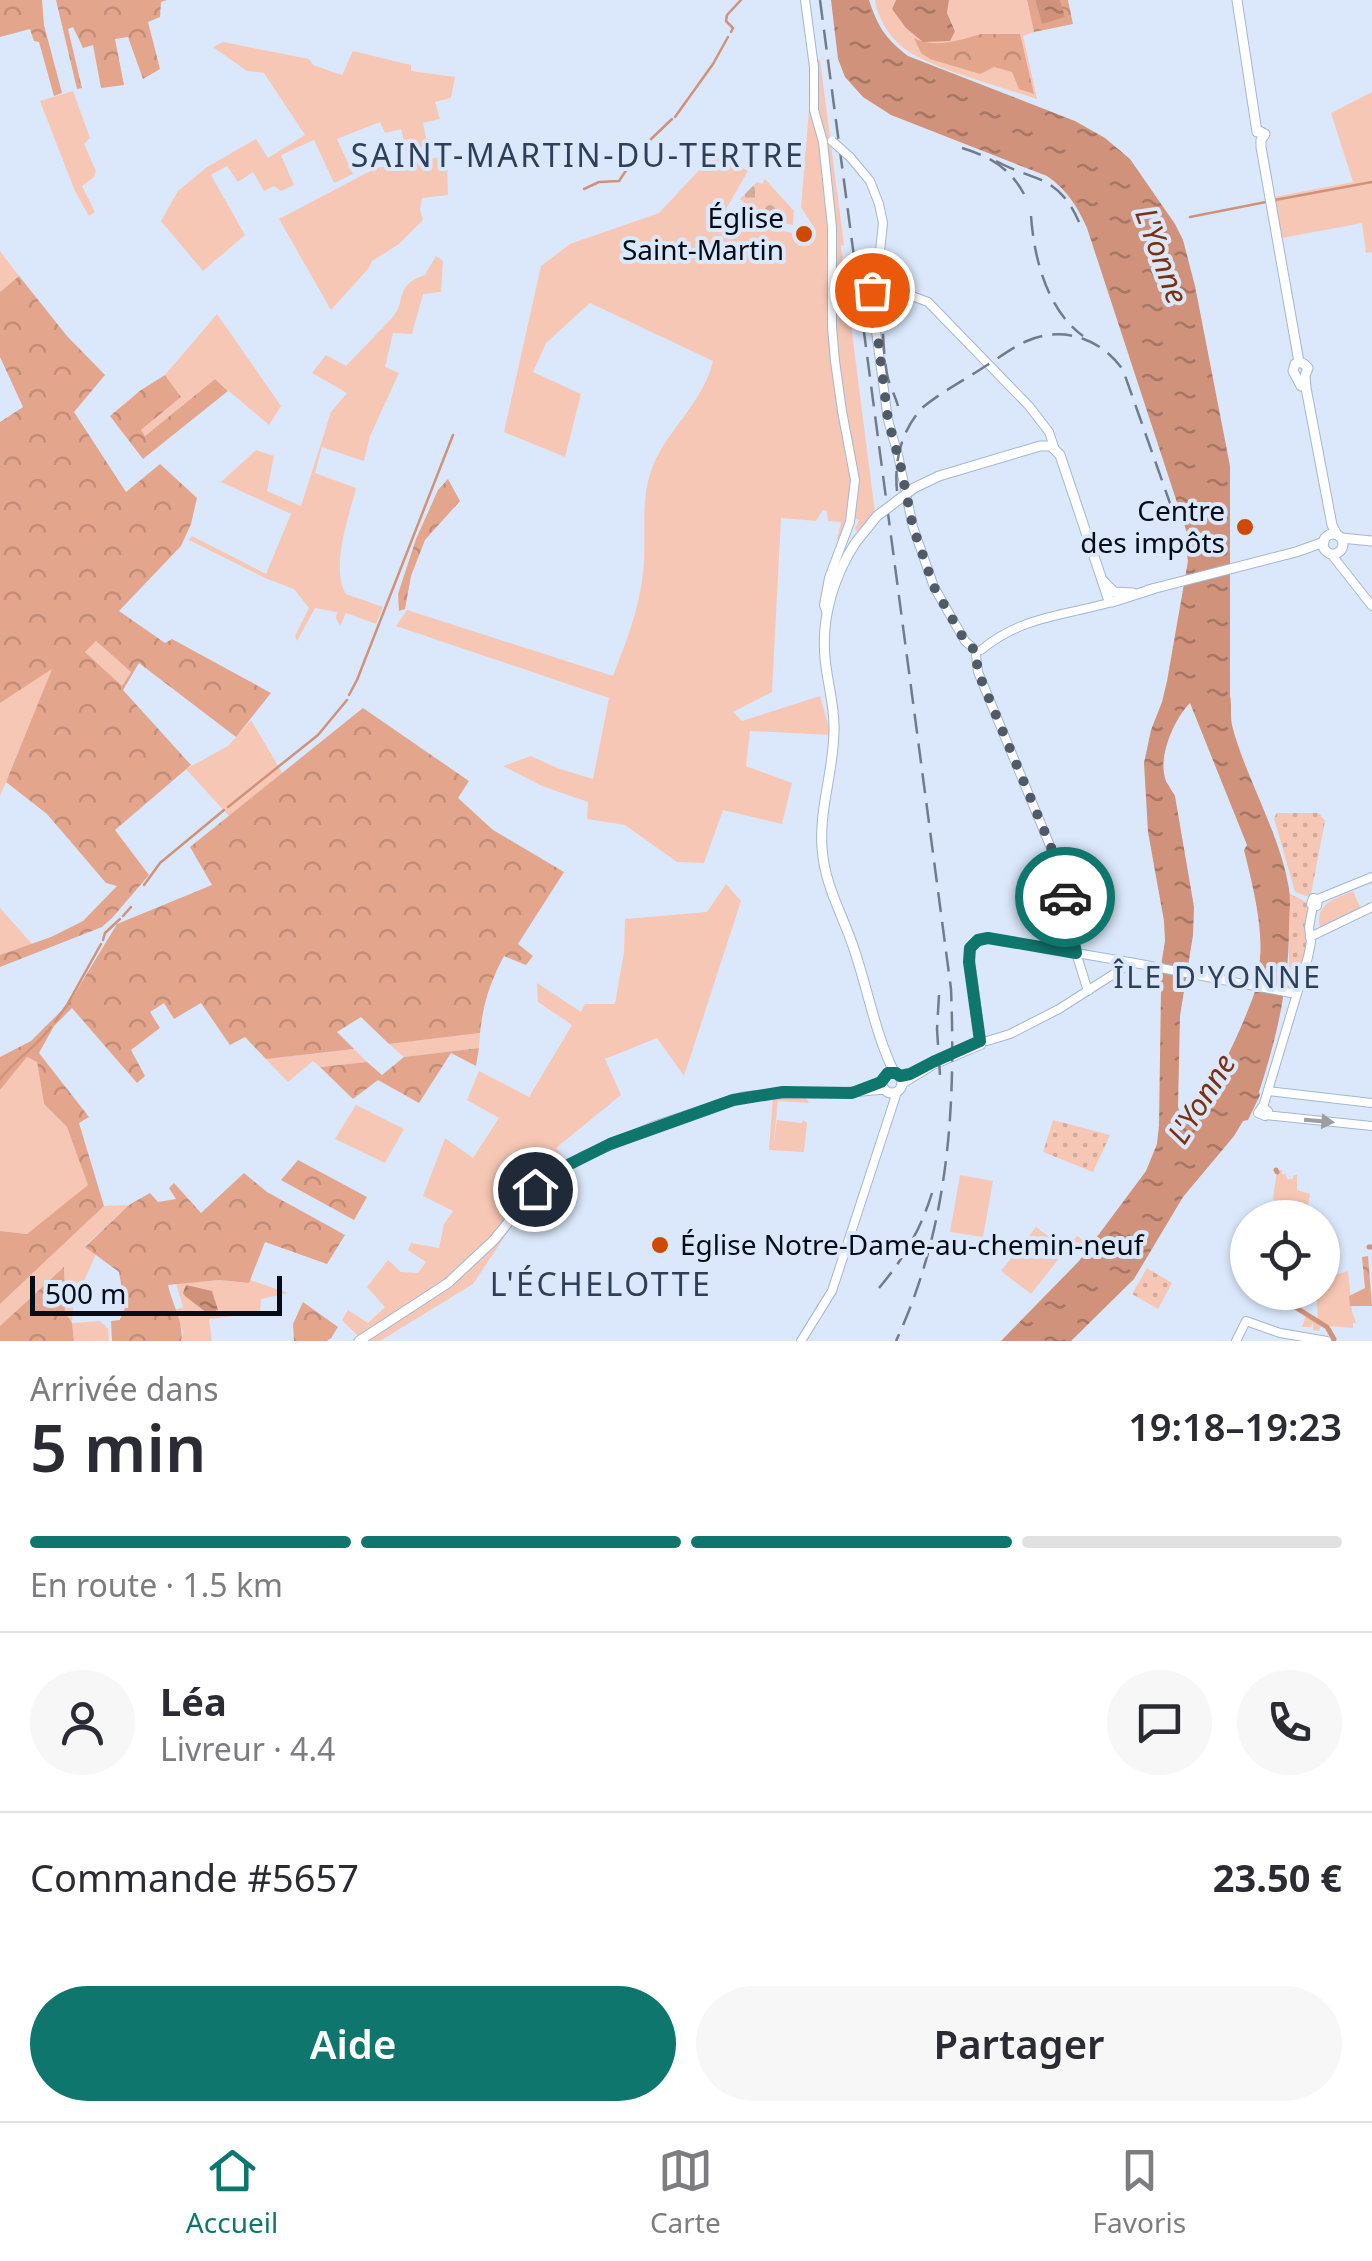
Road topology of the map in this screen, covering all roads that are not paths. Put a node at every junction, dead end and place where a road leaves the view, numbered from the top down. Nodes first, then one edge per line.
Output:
1 (805, 0) edge
2 (1234, 0) edge
3 (830, 144) junction
4 (872, 296) junction
5 (904, 296) junction
6 (873, 309) junction
7 (1048, 443) junction
8 (1367, 541) edge
9 (1334, 544) junction
10 (1153, 589) junction
11 (1107, 596) junction
12 (1372, 606) edge
13 (827, 616) junction
14 (977, 651) junction
15 (1372, 877) edge
16 (1372, 907) edge
17 (1310, 937) junction
18 (1076, 953) junction
19 (1120, 964) junction
20 (1088, 991) junction
21 (1292, 994) junction
22 (982, 1042) junction
23 (891, 1083) junction
24 (1268, 1091) junction
25 (1372, 1104) edge
26 (1372, 1126) edge
27 (642, 1132) junction
28 (594, 1152) junction
29 (358, 1341) edge
30 (802, 1341) edge
31 (1236, 1341) edge
32 (1327, 1341) edge

1 - 3 main road
2 - 9 main road
3 - 4 main road, bridge
3 - 13 main road
4 - 5 main road
4 - 6 main road
5 - 6 main road
5 - 7 main road
6 - 14 main road
7 - 11 main road
7 - 13 main road, bridge
8 - 9 main road
9 - 10 main road
9 - 12 main road
10 - 11 main road
10 - 11 main road
11 - 14 main road
13 - 23 main road
14 - 18 main road
15 - 17 main road
16 - 17 main road
17 - 21 main road
18 - 19 main road
18 - 20 main road
18 - 22 main road
19 - 20 main road
19 - 21 main road
20 - 22 main road
21 - 24 main road
22 - 23 main road
22 - 23 main road
23 - 27 main road
23 - 30 main road
24 - 25 main road
24 -> 26 main road
27 - 28 main road
27 - 28 main road
28 - 29 main road
31 - 32 main road

